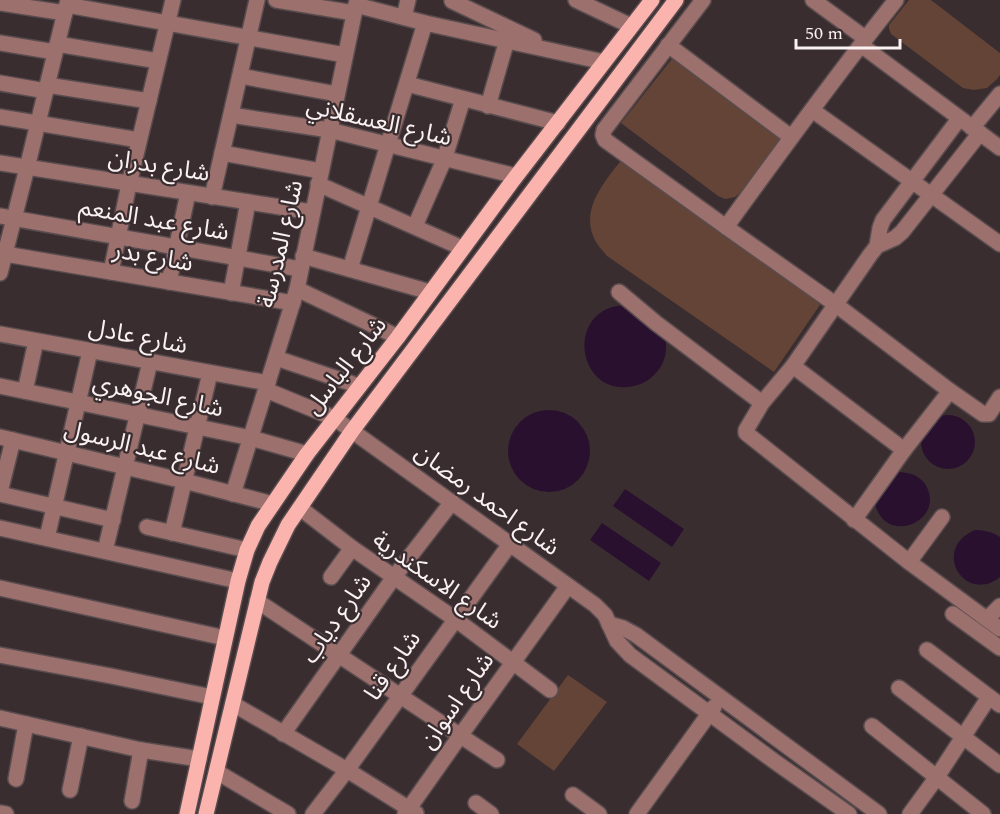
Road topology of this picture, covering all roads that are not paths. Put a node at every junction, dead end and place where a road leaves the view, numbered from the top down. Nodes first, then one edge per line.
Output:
1 (173, 0) edge
2 (257, 0) edge
3 (276, 0) edge
4 (408, 0) edge
5 (576, 0) edge
6 (652, 0) edge
7 (703, 0) edge
8 (813, 0) edge
9 (896, 0) edge
10 (452, 1) edge
11 (671, 2) edge
12 (0, 3) edge
13 (66, 6) edge
14 (355, 6) edge
15 (404, 17) junction
16 (167, 23) junction
17 (425, 23) junction
18 (631, 26) junction
19 (249, 38) junction
20 (507, 40) junction
21 (863, 42) junction
22 (0, 43) edge
23 (668, 45) junction
24 (56, 48) junction
25 (558, 51) junction
26 (345, 55) junction
27 (158, 61) junction
28 (604, 62) junction
29 (240, 76) junction
30 (0, 83) edge
31 (407, 84) junction
32 (47, 88) junction
33 (337, 94) junction
34 (1000, 94) edge
35 (463, 99) junction
36 (148, 101) junction
37 (488, 106) junction
38 (812, 110) junction
39 (231, 115) junction
40 (0, 117) edge
41 (558, 123) junction
42 (38, 124) junction
43 (970, 127) junction
44 (329, 130) junction
45 (791, 137) junction
46 (139, 140) junction
47 (388, 145) junction
48 (1000, 148) edge
49 (222, 153) junction
50 (444, 160) junction
51 (0, 163) edge
52 (27, 168) junction
53 (319, 177) junction
54 (513, 180) junction
55 (912, 182) junction
56 (129, 184) junction
57 (188, 193) junction
58 (931, 195) junction
59 (529, 196) junction
60 (212, 197) junction
61 (248, 202) junction
62 (369, 206) junction
63 (312, 212) junction
64 (7, 217) edge
65 (415, 226) junction
66 (726, 227) junction
67 (118, 237) junction
68 (1000, 244) edge
69 (878, 246) junction
70 (177, 247) junction
71 (462, 248) junction
72 (5, 254) junction
73 (238, 258) junction
74 (301, 263) junction
75 (350, 269) junction
76 (0, 271) edge
77 (111, 272) junction
78 (170, 282) junction
79 (430, 292) junction
80 (619, 292) dead end
81 (231, 293) junction
82 (295, 296) junction
83 (835, 304) junction
84 (0, 334) edge
85 (398, 337) junction
86 (36, 340) junction
87 (90, 351) junction
88 (276, 358) junction
89 (150, 362) junction
90 (793, 366) junction
91 (210, 373) junction
92 (0, 386) edge
93 (359, 386) junction
94 (267, 387) junction
95 (25, 391) junction
96 (950, 391) junction
97 (1000, 398) edge
98 (78, 402) junction
99 (762, 403) junction
100 (138, 414) junction
101 (334, 418) junction
102 (197, 426) junction
103 (352, 431) junction
104 (7, 438) edge
105 (251, 438) junction
106 (904, 450) junction
107 (67, 453) junction
108 (307, 454) junction
109 (125, 467) junction
110 (184, 481) junction
111 (0, 493) edge
112 (233, 494) junction
113 (452, 502) junction
114 (273, 504) junction
115 (54, 506) junction
116 (300, 508) junction
117 (942, 517) dead end
118 (113, 520) junction
119 (854, 520) junction
120 (147, 527) dead end
121 (0, 528) edge
122 (172, 533) junction
123 (47, 538) junction
124 (510, 544) junction
125 (352, 548) junction
126 (247, 550) junction
127 (105, 551) junction
128 (909, 562) junction
129 (394, 577) junction
130 (331, 578) dead end
131 (238, 581) junction
132 (568, 586) junction
133 (0, 588) edge
134 (257, 601) junction
135 (1000, 606) edge
136 (953, 614) dead end
137 (454, 619) junction
138 (987, 619) junction
139 (609, 624) junction
140 (1000, 628) edge
141 (225, 638) junction
142 (1000, 648) edge
143 (927, 650) dead end
144 (0, 655) edge
145 (339, 655) junction
146 (513, 662) junction
147 (899, 688) dead end
148 (550, 690) dead end
149 (400, 696) junction
150 (212, 697) junction
151 (721, 698) junction
152 (995, 701) edge
153 (233, 704) junction
154 (709, 713) junction
155 (0, 718) edge
156 (26, 724) junction
157 (872, 726) dead end
158 (283, 734) junction
159 (81, 736) junction
160 (460, 736) junction
161 (964, 737) junction
162 (141, 750) junction
163 (199, 759) junction
164 (497, 760) dead end
165 (1000, 765) edge
166 (347, 770) junction
167 (217, 772) junction
168 (937, 777) junction
169 (16, 779) dead end
170 (70, 790) dead end
171 (573, 795) dead end
172 (132, 801) dead end
173 (476, 803) dead end
174 (411, 812) edge
175 (846, 813) edge
176 (187, 814) edge
177 (206, 814) edge
178 (288, 814) edge
179 (313, 814) edge
180 (491, 814) edge
181 (599, 814) edge
182 (637, 814) edge
183 (879, 814) edge
184 (910, 814) edge
185 (983, 814) edge

1 - 16 street
2 - 19 street
3 - 14 street
4 - 15 street
5 - 18 street
6 - 18 main road, شارع الباسل
7 - 23 street
8 - 21 street
9 - 21 street
10 - 25 street
11 - 59 main road, شارع الباسل
12 - 13 street
13 - 16 street
13 - 24 street
14 - 15 street
14 - 26 street, شارع المدرسة
15 - 17 street
16 - 19 street
16 - 27 street
17 - 20 street
17 - 31 street
18 - 28 main road, شارع الباسل
19 - 26 street
19 - 29 street
20 - 25 street
20 - 37 street
21 - 38 street
21 - 43 street
22 - 24 street
23 - 45 street
23 - 66 street
24 - 27 street
24 - 32 street
25 - 28 street
26 - 33 street, شارع المدرسة
27 - 36 street
28 - 41 main road, شارع الباسل
29 - 33 street
29 - 39 street
30 - 32 street
31 - 35 street
31 - 47 street
32 - 36 street
32 - 42 street
33 - 44 street, شارع المدرسة
34 - 43 street
35 - 37 street
35 - 50 street
36 - 46 street
37 - 41 street
38 - 45 street
38 - 55 street
39 - 44 street, شارع العسقلاني
39 - 49 street
40 - 42 street
41 - 54 main road, شارع الباسل
42 - 46 street
42 - 52 street
43 - 48 street
43 - 55 street
43 - 58 street
44 - 47 street, شارع العسقلاني
44 - 53 street, شارع المدرسة
45 - 66 street
46 - 56 street
47 - 50 street, شارع العسقلاني
47 - 62 street
49 - 53 street
49 - 60 street
50 - 54 street, شارع العسقلاني
50 - 65 street
51 - 52 street, شارع بدران
52 - 56 street, شارع بدران
52 - 64 street
53 - 62 street
53 - 63 street, شارع المدرسة
54 - 59 main road
54 - 71 main road, شارع الباسل
55 - 58 street
55 - 69 street
56 - 57 street, شارع بدران
56 - 67 street
57 - 60 street, شارع بدران
57 - 70 street
58 - 68 street
58 - 69 street
59 - 103 main road, شارع الباسل
60 - 61 street, شارع بدران
61 - 63 street, شارع بدران
61 - 73 street
62 - 65 street
62 - 75 street
63 - 74 street, شارع المدرسة
64 - 67 street, شارع عبد المنعم
64 - 72 street
65 - 71 street
66 - 83 street
67 - 70 street, شارع عبد المنعم
67 - 77 street
69 - 83 street
70 - 73 street, شارع عبد المنعم
70 - 78 street
71 - 79 main road, شارع الباسل
72 - 76 street
72 - 77 street, شارع بدر
73 - 74 street, شارع عبد المنعم
73 - 81 street
74 - 75 street, شارع عبد المنعم
74 - 82 street, شارع المدرسة
75 - 79 street, شارع عبد المنعم
77 - 78 street, شارع بدر
78 - 81 street, شارع بدر
79 - 85 main road, شارع الباسل
80 - 99 street
81 - 82 street, شارع بدر
82 - 85 street, شارع بدر
82 - 88 street, شارع المدرسة
83 - 90 street
83 - 96 street
84 - 86 street, شارع عادل
85 - 93 main road, شارع الباسل
86 - 87 street, شارع عادل
86 - 95 street
87 - 89 street, شارع عادل
87 - 98 street
88 - 93 street
88 - 94 street, شارع المدرسة
89 - 91 street, شارع عادل
89 - 100 street
90 - 99 street
90 - 106 street
91 - 94 street, شارع عادل
91 - 102 street
92 - 95 street, شارع الجوهري
93 - 101 main road, شارع الباسل
94 - 101 street, شارع عادل
94 - 105 street, شارع المدرسة
95 - 98 street, شارع الجوهري
96 - 97 street
96 - 106 street
98 - 100 street, شارع الجوهري
98 - 107 street
99 - 119 street
100 - 102 street, شارع الجوهري
100 - 109 street
101 - 103 street, شارع احمد رمضان
101 - 108 main road, شارع الباسل
102 - 105 street, شارع الجوهري
102 - 110 street
103 - 113 street, شارع احمد رمضان
103 - 116 main road, شارع الباسل
104 - 107 street, شارع عبد الرسول
104 - 111 street
105 - 108 street, شارع الجوهري
105 - 112 street, شارع المدرسة
106 - 119 street
107 - 109 street, شارع عبد الرسول
107 - 115 street
108 - 114 main road, شارع الباسل
109 - 110 street, شارع عبد الرسول
109 - 118 street
110 - 112 street, شارع عبد الرسول
110 - 122 street
111 - 115 street
112 - 114 street, شارع عبد الرسول
113 - 124 street, شارع احمد رمضان
113 - 129 street, شارع دياب
114 - 126 main road, شارع الباسل
115 - 118 street
115 - 123 street
116 - 125 street, شارع الاسكندرية
116 - 134 main road, شارع الباسل
117 - 128 street
118 - 127 street
119 - 128 street
120 - 122 street
121 - 123 street
122 - 126 street
123 - 127 street
124 - 132 street, شارع احمد رمضان
124 - 137 street, شارع قنا
125 - 129 street, شارع الاسكندرية
125 - 130 street
126 - 131 main road, شارع الباسل
127 - 131 street
128 - 138 street
129 - 137 street, شارع الاسكندرية
129 - 145 street, شارع دياب
131 - 141 main road, شارع الباسل
132 - 139 street, شارع احمد رمضان
132 - 146 street, شارع اسوان
133 - 141 street
134 - 145 street
134 - 153 main road, شارع الباسل
135 - 138 street
136 - 142 street
137 - 146 street, شارع الاسكندرية
137 - 149 street, شارع قنا
138 - 140 street
139 - 151 street, شارع احمد رمضان
139 - 154 street, شارع احمد رمضان
141 - 150 main road, شارع الباسل
143 - 152 street
144 - 150 street
145 - 149 street
145 - 158 street, شارع دياب
146 - 148 street, شارع الاسكندرية
146 - 160 street, شارع اسوان
147 - 161 street
149 - 160 street
149 - 166 street, شارع قنا
150 - 163 main road, شارع الباسل
151 - 154 street
151 - 183 street, شارع احمد رمضان
152 - 161 street
153 - 158 street
153 - 167 main road, شارع الباسل
154 - 175 street, شارع احمد رمضان
154 - 182 street
155 - 156 street
156 - 159 street
156 - 169 street
157 - 168 street
158 - 166 street
159 - 162 street
159 - 170 street
160 - 164 street
160 - 174 street, شارع اسوان
161 - 165 street
161 - 168 street
162 - 163 street
162 - 172 street
163 - 176 main road, شارع الباسل
166 - 174 street
166 - 179 street, شارع قنا
167 - 177 main road, شارع الباسل
167 - 178 street
168 - 184 street
168 - 185 street
171 - 181 street
173 - 180 street

